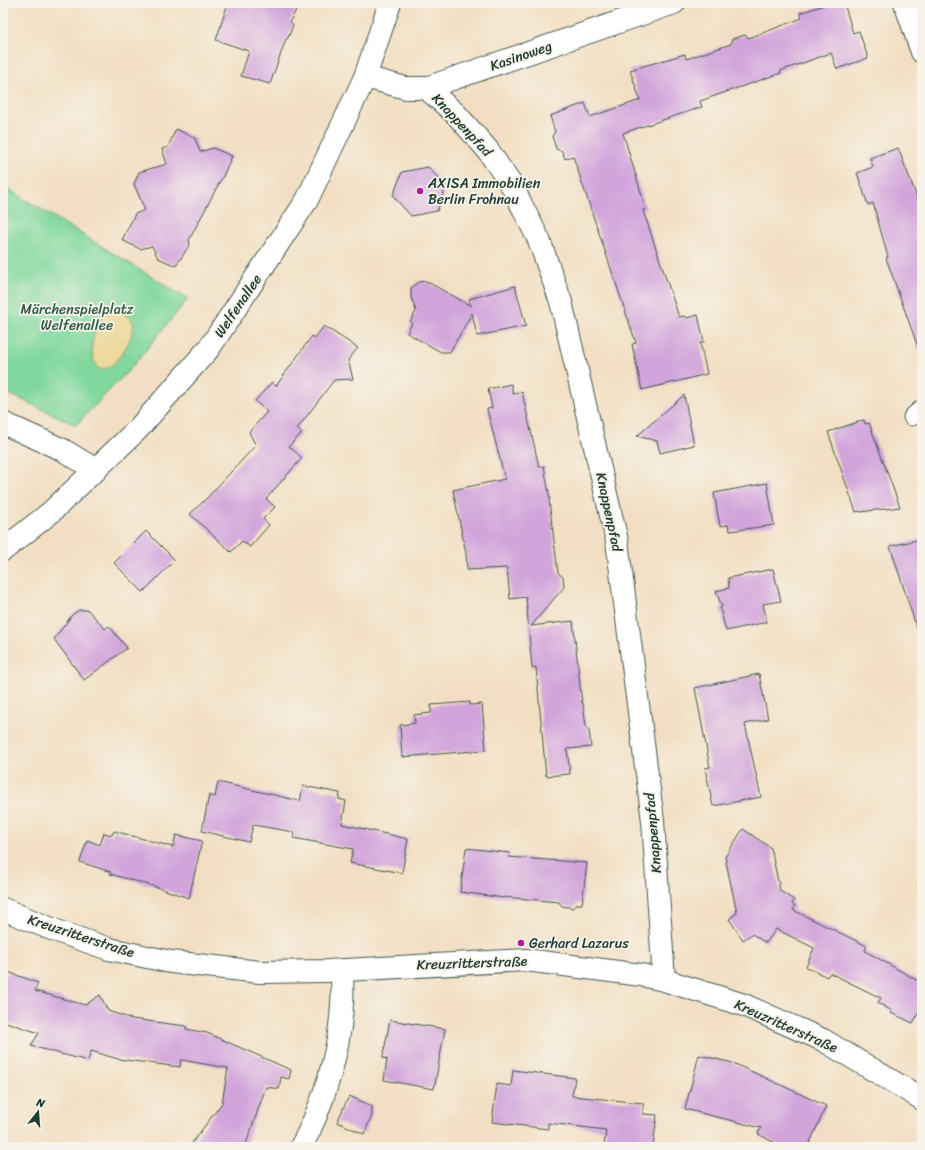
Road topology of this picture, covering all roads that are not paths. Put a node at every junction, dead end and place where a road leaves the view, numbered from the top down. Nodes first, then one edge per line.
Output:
1 (390, 3) edge
2 (674, 3) edge
3 (905, 3) edge
4 (922, 52) edge
5 (365, 77) junction
6 (426, 88) junction
7 (3, 423) edge
8 (96, 470) junction
9 (3, 550) edge
10 (3, 909) edge
11 (342, 970) junction
12 (664, 980) junction
13 (922, 1099) edge
14 (301, 1147) edge

1 - 5 street, Welfenallee
2 - 6 street, Kasinoweg
3 - 4 street
5 - 6 street, Kasinoweg
5 - 8 street, Welfenallee
6 - 12 street, Knappenpfad
7 - 8 street
8 - 9 street, Welfenallee
10 - 11 street, Kreuzritterstraße
11 - 12 street, Kreuzritterstraße
11 - 14 street
12 - 13 street, Kreuzritterstraße

